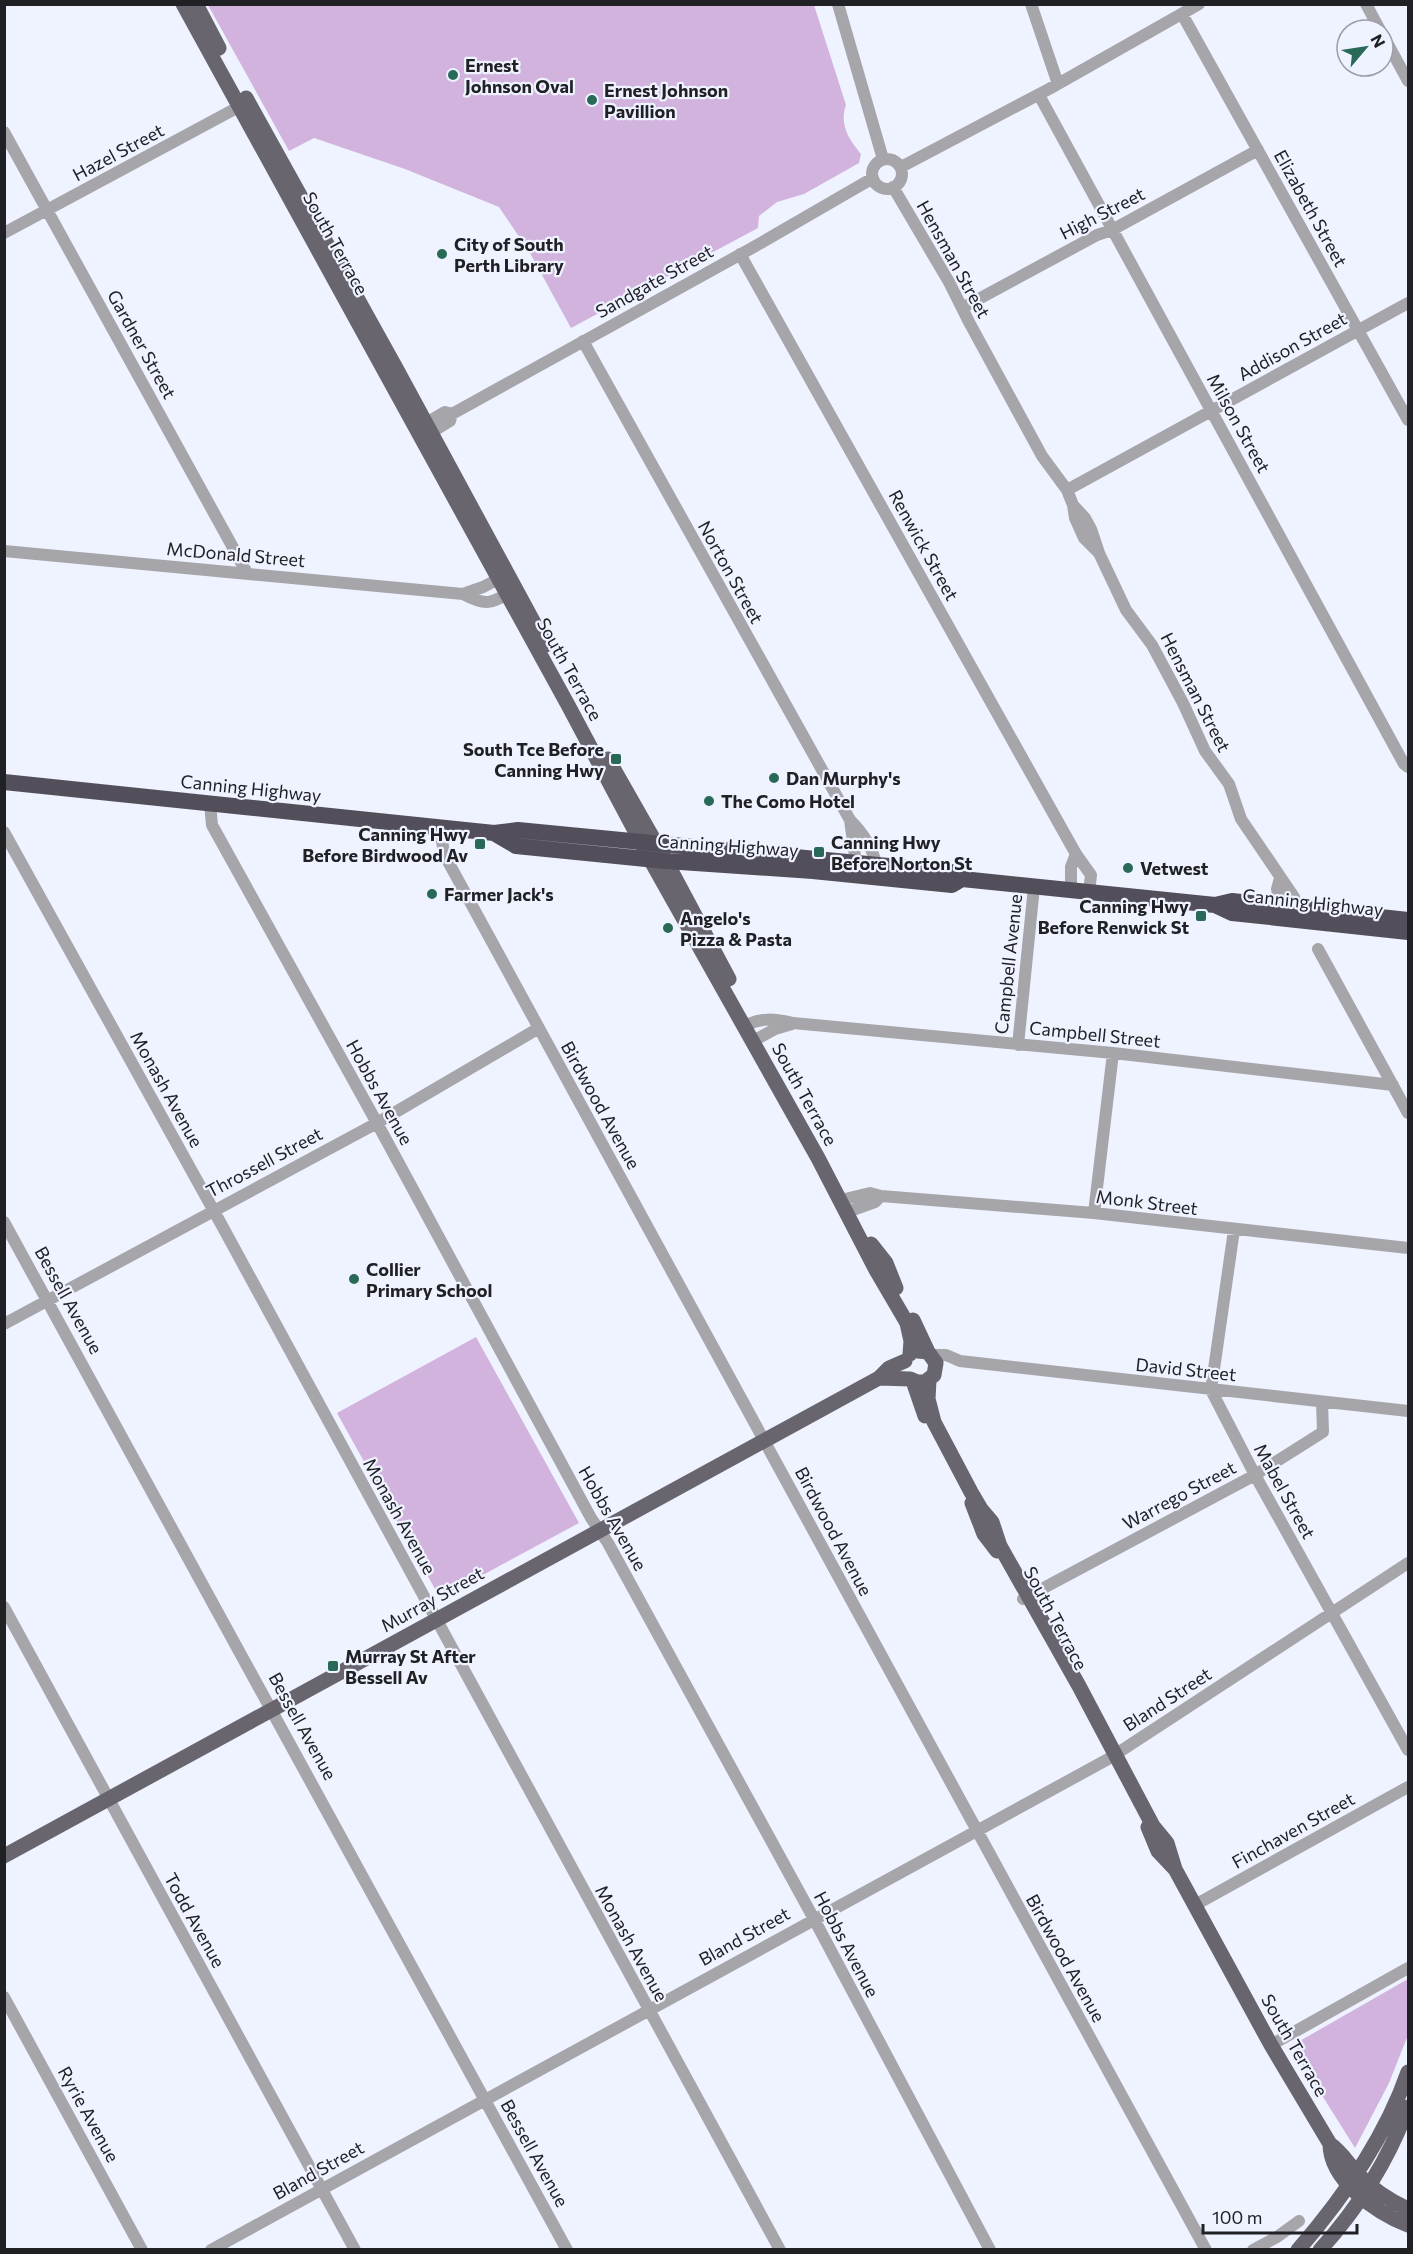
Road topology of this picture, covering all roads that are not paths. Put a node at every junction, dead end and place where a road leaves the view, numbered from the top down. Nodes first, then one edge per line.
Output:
1 (183, 4) edge
2 (196, 4) edge
3 (838, 4) edge
4 (1031, 4) edge
5 (1199, 4) edge
6 (1366, 4) edge
7 (1182, 14) junction
8 (1374, 18) edge
9 (1395, 57) edge
10 (1408, 81) edge
11 (1058, 84) junction
12 (1039, 95) junction
13 (244, 105) junction
14 (4, 132) edge
15 (1258, 150) junction
16 (883, 159) junction
17 (901, 167) junction
18 (873, 178) junction
19 (893, 187) junction
20 (48, 210) junction
21 (1112, 230) junction
22 (4, 233) edge
23 (740, 254) junction
24 (1408, 303) edge
25 (962, 308) junction
26 (1359, 330) junction
27 (583, 341) junction
28 (1211, 411) junction
29 (1408, 420) edge
30 (424, 430) junction
31 (1067, 490) junction
32 (4, 551) edge
33 (247, 573) junction
34 (503, 577) junction
35 (512, 592) junction
36 (463, 594) junction
37 (1408, 767) edge
38 (4, 782) edge
39 (210, 804) junction
40 (850, 820) junction
41 (439, 827) junction
42 (4, 832) edge
43 (494, 833) junction
44 (648, 842) junction
45 (1076, 854) junction
46 (658, 860) junction
47 (856, 862) junction
48 (876, 864) junction
49 (962, 879) junction
50 (1034, 887) junction
51 (1071, 891) junction
52 (1089, 892) junction
53 (1290, 914) junction
54 (1408, 920) edge
55 (1408, 932) edge
56 (1318, 949) dead end
57 (793, 1023) junction
58 (748, 1024) junction
59 (539, 1028) junction
60 (757, 1039) junction
61 (1018, 1045) junction
62 (1113, 1053) junction
63 (1393, 1085) junction
64 (1408, 1113) edge
65 (377, 1123) junction
66 (847, 1205) junction
67 (213, 1210) junction
68 (1094, 1213) junction
69 (4, 1222) edge
70 (1234, 1230) junction
71 (1408, 1248) edge
72 (48, 1300) junction
73 (4, 1324) edge
74 (930, 1354) junction
75 (908, 1358) junction
76 (960, 1361) junction
77 (933, 1376) junction
78 (879, 1378) junction
79 (911, 1380) junction
80 (1211, 1390) junction
81 (1322, 1402) junction
82 (1408, 1411) edge
83 (764, 1440) junction
84 (1255, 1476) junction
85 (599, 1530) junction
86 (1408, 1563) edge
87 (1026, 1598) junction
88 (4, 1607) edge
89 (1332, 1612) junction
90 (436, 1620) junction
91 (273, 1708) junction
92 (1408, 1750) edge
93 (1112, 1756) junction
94 (1408, 1787) edge
95 (108, 1798) junction
96 (976, 1832) junction
97 (4, 1856) edge
98 (1195, 1905) junction
99 (814, 1919) junction
100 (1408, 1968) edge
101 (4, 1997) edge
102 (648, 2009) junction
103 (1271, 2045) junction
104 (1408, 2072) edge
105 (485, 2098) junction
106 (1408, 2107) edge
107 (1353, 2179) junction
108 (321, 2189) junction
109 (1366, 2192) junction
110 (1408, 2209) edge
111 (1299, 2221) dead end
112 (1408, 2225) edge
113 (142, 2250) edge
114 (211, 2250) edge
115 (355, 2250) edge
116 (567, 2250) edge
117 (780, 2250) edge
118 (990, 2250) edge
119 (1206, 2250) edge
120 (1253, 2250) edge
121 (1298, 2250) edge
122 (1320, 2250) edge

1 - 13 main road, South Terrace
2 - 13 main road, South Terrace
3 - 16 street
4 - 11 street
5 - 7 street
6 - 8 street
7 - 11 street
7 - 15 street, Elizabeth Street
9 - 10 street
11 - 12 street
12 - 17 street
12 - 21 street, Milson Street
13 - 20 street, Hazel Street
13 - 30 main road, South Terrace
14 - 20 street, Gardner Street
15 - 21 street, High Street
15 - 26 street, Elizabeth Street
16 - 17 street
16 - 18 street
17 - 19 street
18 - 19 street
18 - 23 street, Sandgate Street
19 - 25 street, Hensman Street
20 - 22 street, Hazel Street
20 - 33 street, Gardner Street
21 - 25 street, High Street
21 - 28 street, Milson Street
23 - 27 street, Sandgate Street
23 - 45 street, Renwick Street
24 - 26 street, Addison Street
25 - 31 street, Hensman Street
26 - 28 street, Addison Street
26 - 29 street, Elizabeth Street
27 - 30 street, Sandgate Street
27 - 40 street, Norton Street
28 - 31 street, Addison Street
28 - 37 street, Milson Street
30 - 34 main road, South Terrace
31 - 53 street, Hensman Street
32 - 33 street, McDonald Street
33 - 36 street, McDonald Street
34 - 35 main road, South Terrace
34 - 36 street, McDonald Street
35 - 36 street, McDonald Street
35 - 44 main road, South Terrace
38 - 39 highway, Canning Highway
39 - 41 highway, Canning Highway
39 - 65 street, Hobbs Avenue
40 - 47 street, Norton Street
40 - 48 street, Norton Street
41 - 43 highway, Canning Highway
41 - 59 street, Birdwood Avenue
42 - 67 street, Monash Avenue
43 - 44 highway, Canning Highway
43 - 46 highway, Canning Highway
44 - 46 main road, South Terrace
44 - 47 highway, Canning Highway
45 - 51 street
45 - 52 street, Renwick Street
46 - 49 highway, Canning Highway
46 - 58 main road, South Terrace
47 - 48 highway, Canning Highway
48 - 49 highway, Canning Highway
49 - 50 highway, Canning Highway
50 - 51 highway, Canning Highway
50 - 61 street, Campbell Avenue
51 - 52 highway, Canning Highway
52 - 53 highway, Canning Highway
53 - 54 highway, Canning Highway
53 - 55 highway, Canning Highway
56 - 63 street
57 - 58 street, Campbell Street
57 - 60 street, Campbell Street
57 - 61 street, Campbell Street
58 - 60 main road, South Terrace
59 - 65 street, Throssell Street
59 - 83 street, Birdwood Avenue
60 - 66 main road, South Terrace
61 - 62 street, Campbell Street
62 - 63 street, Campbell Street
62 - 68 street
63 - 64 street
65 - 67 street, Throssell Street
65 - 85 street, Hobbs Avenue
66 - 68 street, Monk Street
66 - 74 main road, South Terrace
66 - 75 main road, South Terrace
67 - 72 street, Throssell Street
67 - 90 street, Monash Avenue
68 - 70 street, Monk Street
69 - 72 street, Bessell Avenue
70 - 71 street, Monk Street
70 - 80 street
72 - 73 street, Throssell Street
72 - 91 street, Bessell Avenue
74 - 75 main road
74 - 76 street, David Street
74 - 77 main road
75 - 78 main road, Murray Street
75 - 79 main road
76 - 77 street, David Street
76 - 80 street, David Street
77 - 79 main road
77 - 87 main road, South Terrace
78 - 79 main road
78 - 83 main road, Murray Street
79 - 87 main road, South Terrace
80 - 81 street, David Street
80 - 84 street, Mabel Street
81 - 82 street, David Street
81 - 84 street, Warrego Street
83 - 85 main road, Murray Street
83 - 96 street, Birdwood Avenue
84 - 87 street, Warrego Street
84 - 89 street, Mabel Street
85 - 90 main road, Murray Street
85 - 99 street, Hobbs Avenue
86 - 89 street, Bland Street
87 - 93 main road, South Terrace
88 - 95 street, Todd Avenue
89 - 92 street, Mabel Street
89 - 93 street, Bland Street
90 - 91 main road, Murray Street
90 - 102 street, Monash Avenue
91 - 95 main road, Murray Street
91 - 105 street, Bessell Avenue
93 - 96 street, Bland Street
93 - 98 main road, South Terrace
94 - 98 street, Finchaven Street
95 - 97 main road, Murray Street
95 - 108 street, Todd Avenue
96 - 99 street, Bland Street
96 - 119 street, Birdwood Avenue
98 - 103 main road, South Terrace
99 - 102 street, Bland Street
99 - 118 street, Hobbs Avenue
100 - 103 street
101 - 113 street, Ryrie Avenue
102 - 105 street, Bland Street
102 - 117 street, Monash Avenue
103 - 107 main road, South Terrace
104 - 107 main road
105 - 108 street, Bland Street
105 - 116 street, Bessell Avenue
106 - 109 main road
107 - 109 main road, South Terrace
107 - 121 main road
108 - 114 street, Bland Street
108 - 115 street, Todd Avenue
109 - 110 main road
109 - 112 main road
109 - 122 main road
111 - 120 street

